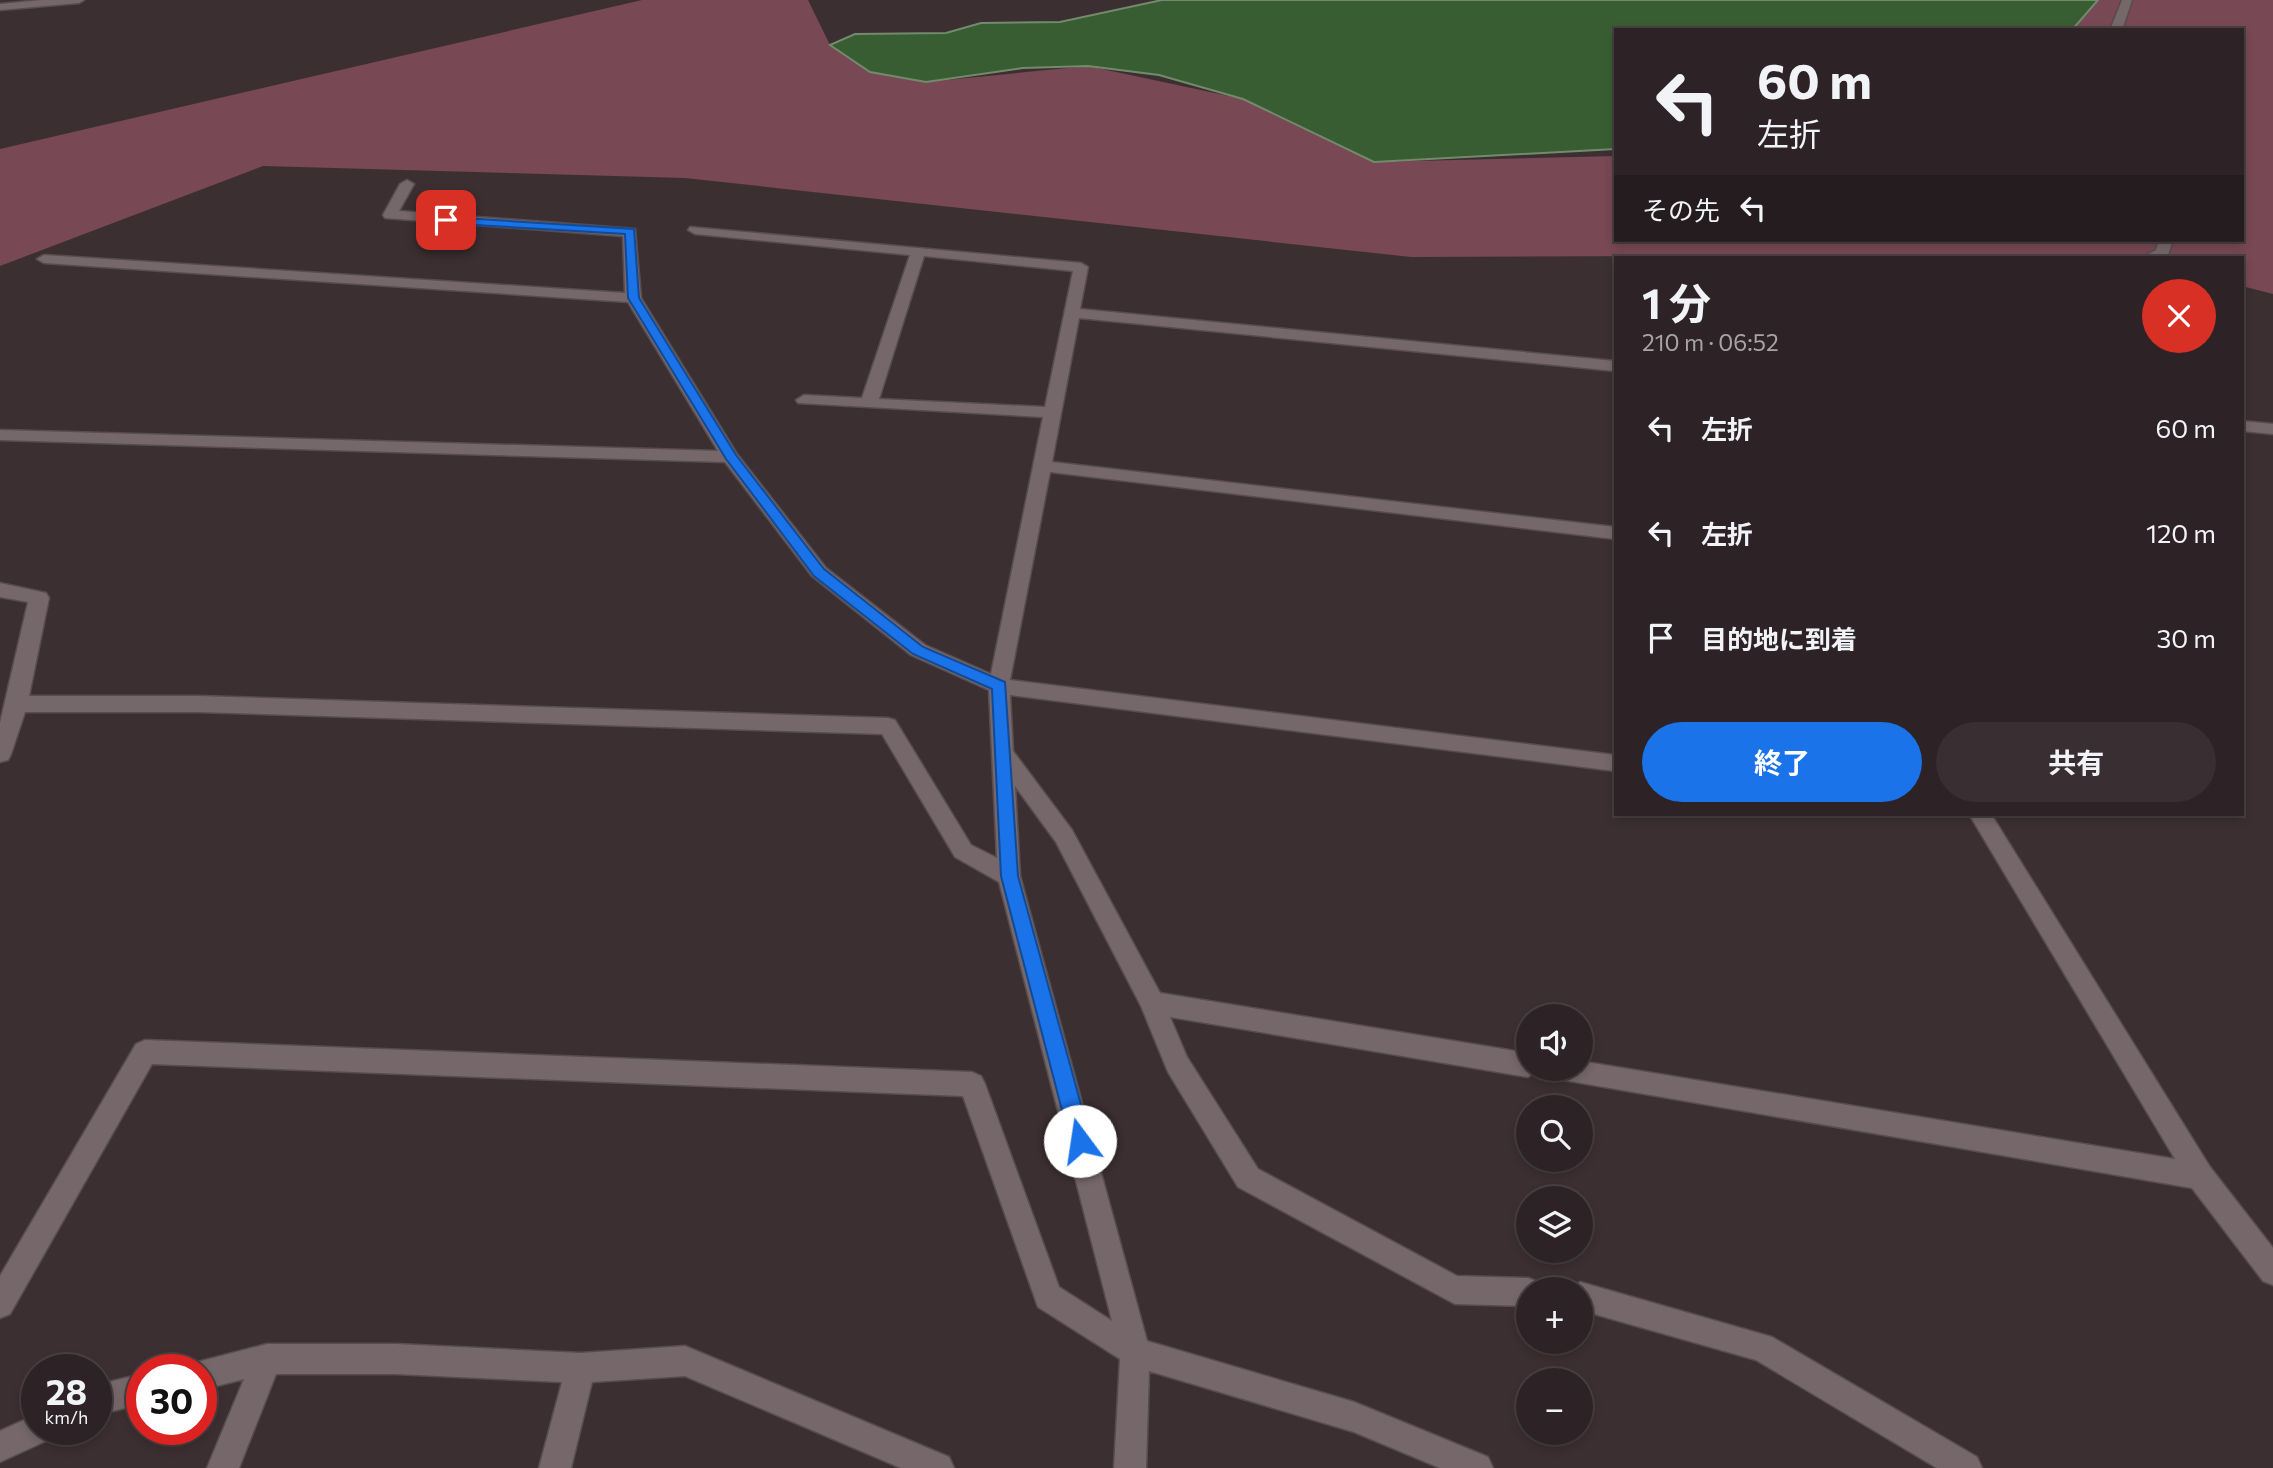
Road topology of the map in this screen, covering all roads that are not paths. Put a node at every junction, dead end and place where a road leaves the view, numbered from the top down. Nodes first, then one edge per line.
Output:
1 (79, 0) edge
2 (2127, 0) edge
3 (0, 7) edge
4 (2117, 28) edge
5 (407, 184) dead end
6 (695, 230) dead end
7 (2166, 242) edge
8 (919, 251) junction
9 (2153, 256) edge
10 (44, 259) dead end
11 (633, 298) junction
12 (1070, 313) junction
13 (1614, 366) edge
14 (804, 400) dead end
15 (869, 403) junction
16 (1052, 412) junction
17 (2244, 426) edge
18 (2273, 429) edge
19 (0, 435) edge
20 (730, 457) junction
21 (1042, 466) junction
22 (1614, 533) edge
23 (0, 590) edge
24 (999, 686) junction
25 (17, 704) junction
26 (1003, 753) junction
27 (0, 754) edge
28 (1614, 763) edge
29 (1981, 816) edge
30 (1009, 876) junction
31 (1152, 1003) junction
32 (1516, 1063) edge
33 (1593, 1075) edge
34 (2200, 1176) junction
35 (2273, 1270) edge
36 (1516, 1292) edge
37 (1593, 1300) edge
38 (0, 1304) edge
39 (1135, 1352) junction
40 (267, 1359) junction
41 (582, 1368) junction
42 (217, 1371) edge
43 (21, 1437) edge
44 (0, 1447) edge
45 (223, 1468) edge
46 (555, 1468) edge
47 (938, 1468) edge
48 (1130, 1468) edge
49 (1478, 1468) edge
50 (1966, 1468) edge

1 - 3 street
2 - 4 street
5 - 11 street
6 - 8 street
7 - 9 street
8 - 12 street
8 - 15 street
10 - 11 street
11 - 20 street
12 - 13 street
12 - 16 street
14 - 15 street
15 - 16 street
16 - 21 street
17 - 18 street
19 - 20 street
20 - 24 street
21 - 22 street
21 - 24 street
23 - 25 street
24 - 26 street
24 - 28 street
25 - 27 street
25 - 30 street
26 - 30 street
26 - 31 street
29 - 34 street
30 - 39 street
31 - 32 street
31 - 36 street
33 - 34 street
34 - 35 street
37 - 50 street
38 - 39 street
39 - 48 street
39 - 49 street
40 - 41 street
40 - 42 street
40 - 45 street
41 - 46 street
41 - 47 street
43 - 44 street

